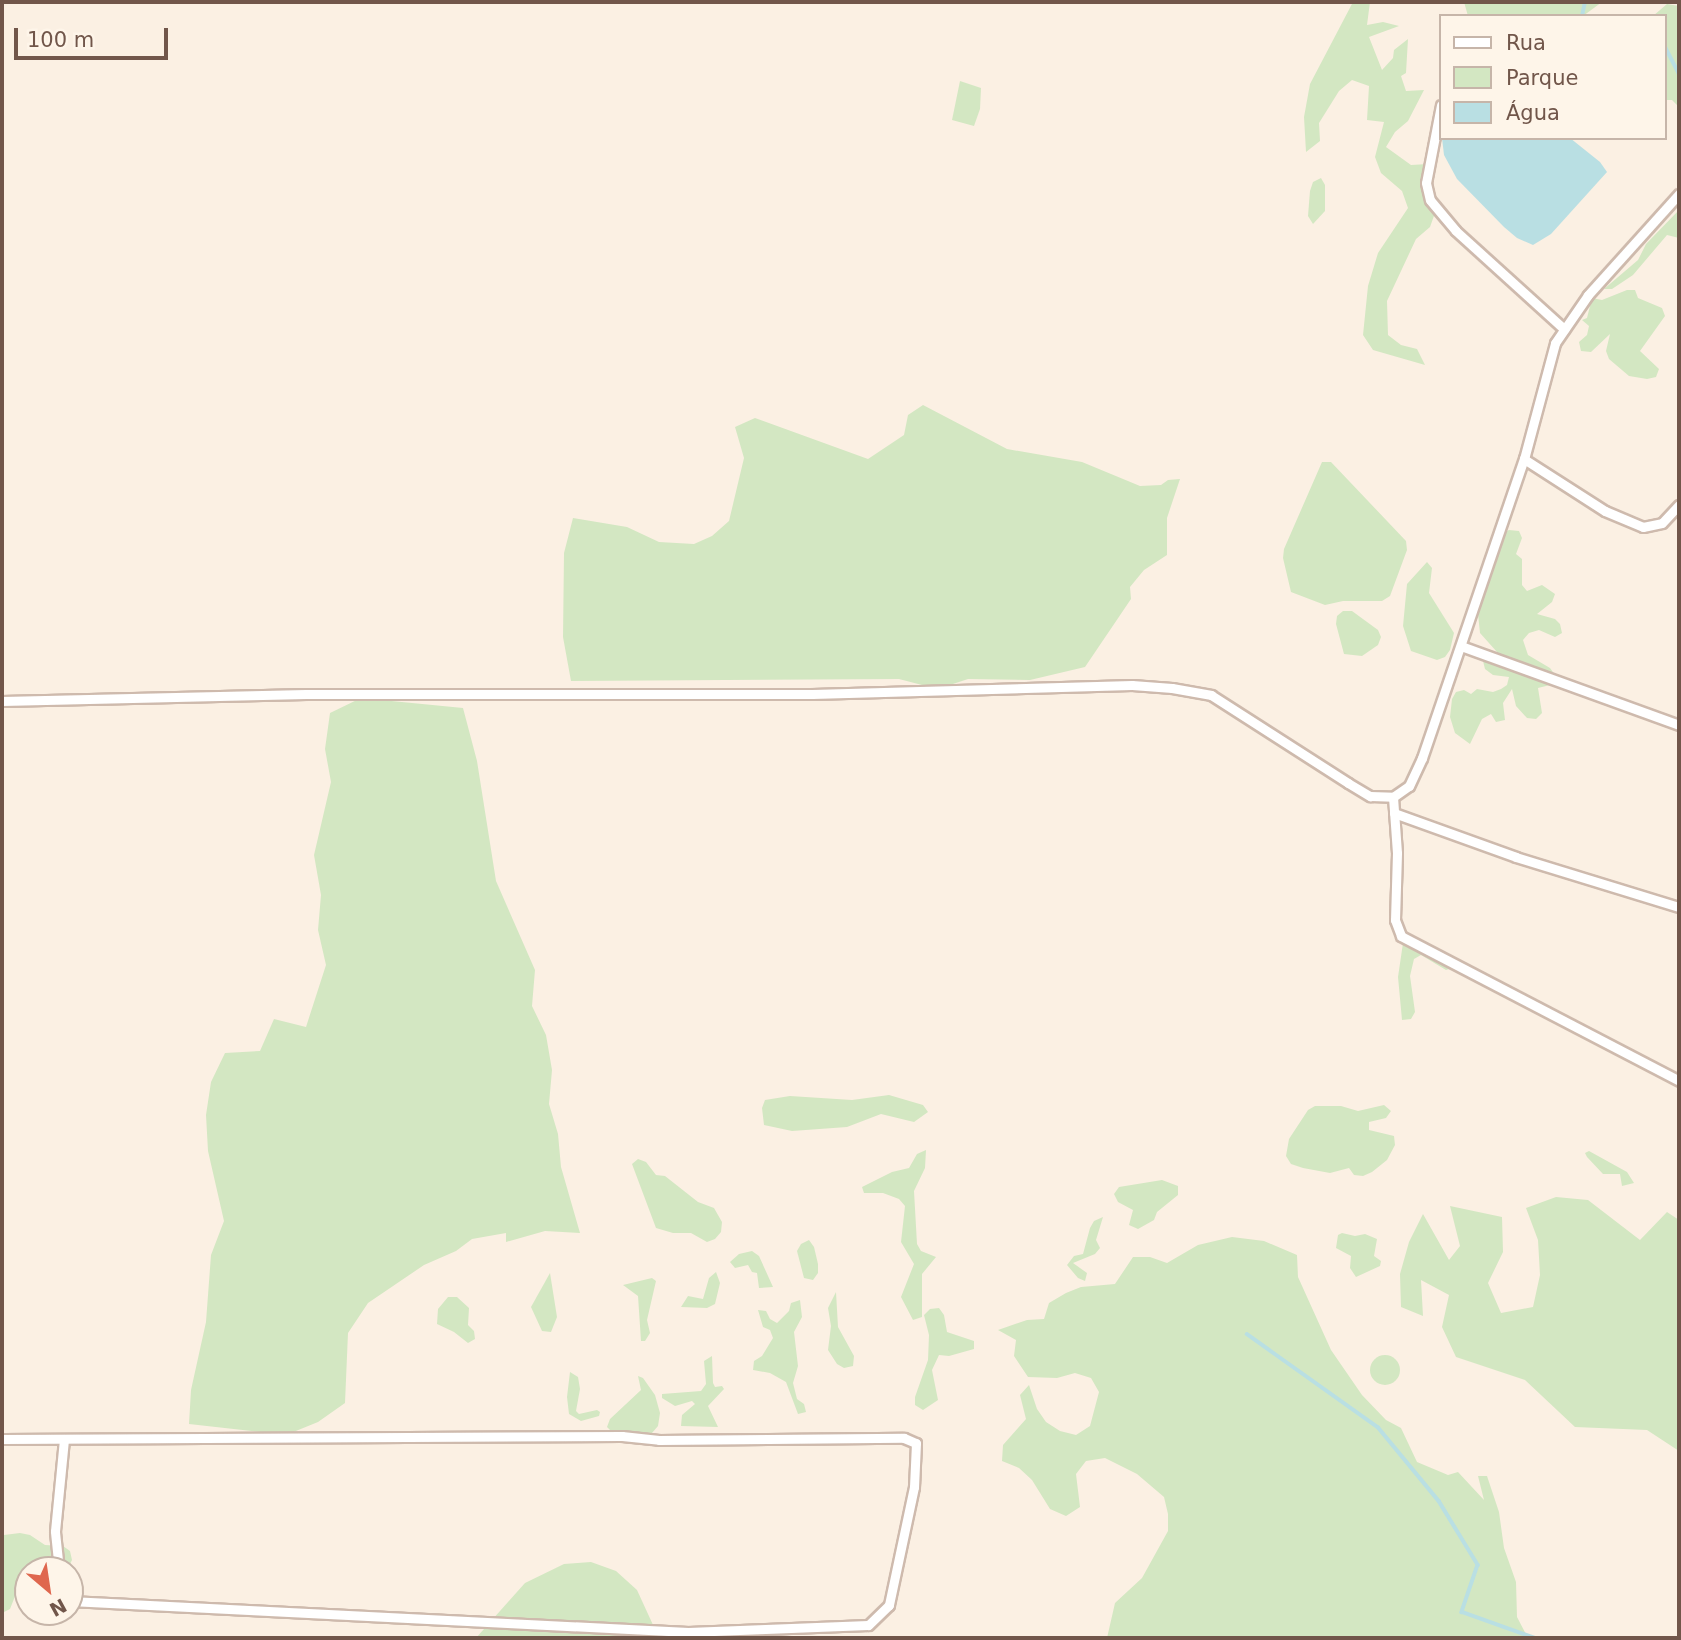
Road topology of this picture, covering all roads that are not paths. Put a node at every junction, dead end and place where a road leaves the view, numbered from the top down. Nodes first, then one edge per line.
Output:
1 (1440, 111) edge
2 (1679, 194) edge
3 (1564, 330) junction
4 (1524, 459) junction
5 (1679, 505) edge
6 (1461, 646) junction
7 (2, 701) edge
8 (1679, 724) edge
9 (1393, 797) junction
10 (1394, 813) junction
11 (1679, 907) edge
12 (1679, 1082) edge
13 (2, 1439) edge
14 (64, 1439) junction
15 (58, 1556) edge
16 (84, 1602) edge

1 - 3 street
2 - 3 street
3 - 4 street
4 - 5 street
4 - 6 street
6 - 8 street
6 - 9 street
7 - 9 street
9 - 10 street
10 - 11 street
10 - 12 street
13 - 14 street
14 - 15 street
14 - 16 street

